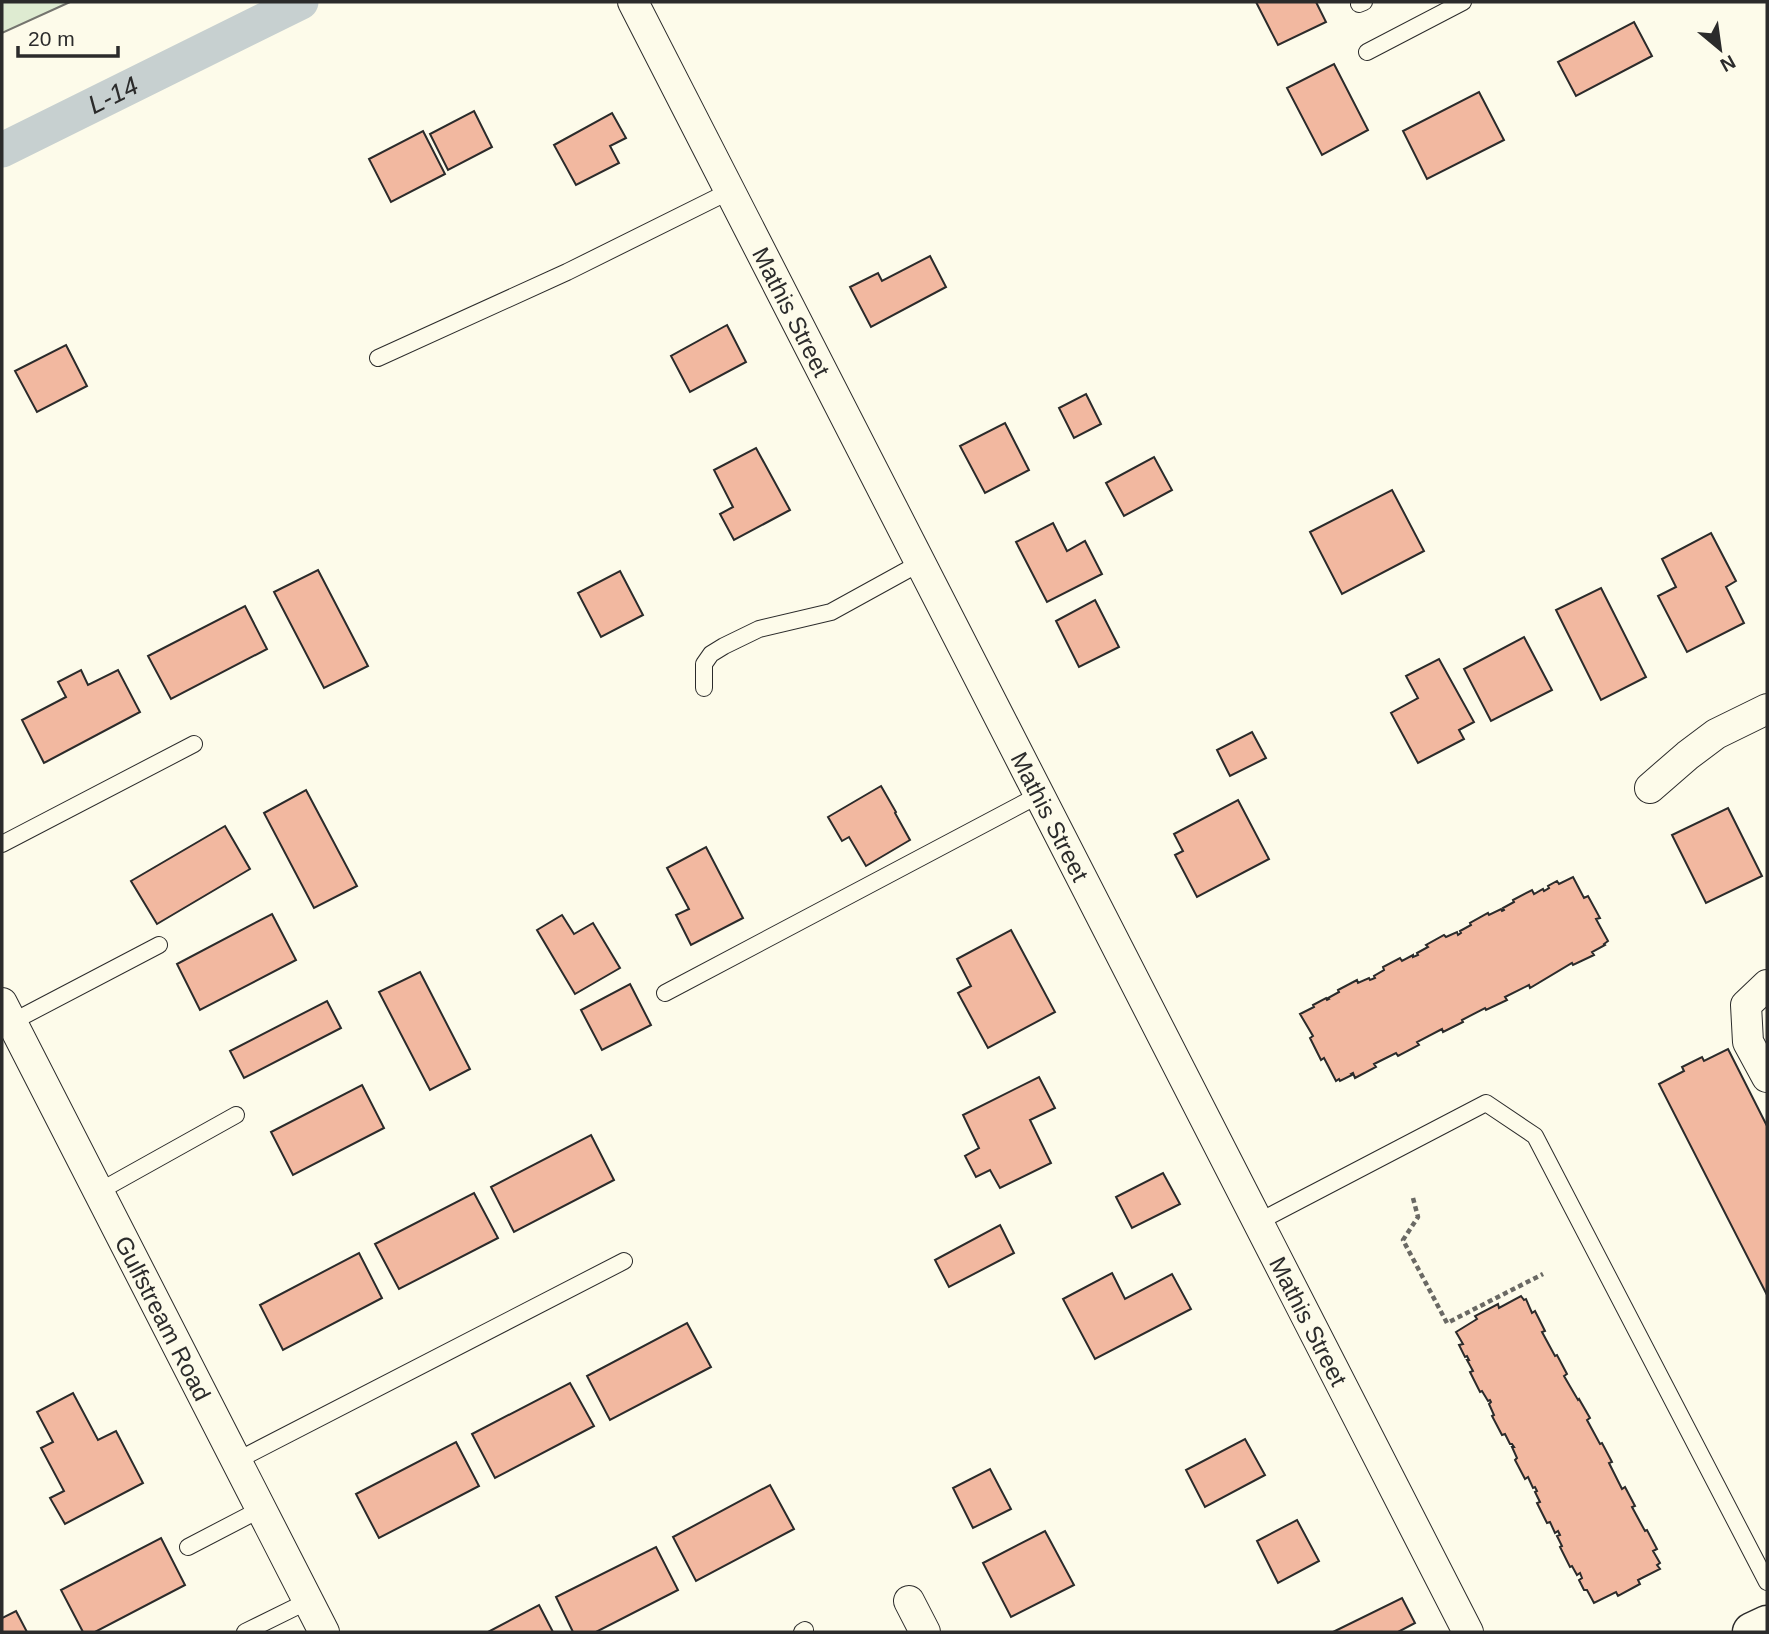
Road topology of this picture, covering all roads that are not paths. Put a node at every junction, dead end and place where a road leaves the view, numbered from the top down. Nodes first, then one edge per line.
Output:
1 (633, 2) edge
2 (1463, 2) edge
3 (1367, 52) dead end
4 (730, 191) junction
5 (378, 358) dead end
6 (920, 563) junction
7 (704, 688) dead end
8 (1767, 709) edge
9 (194, 744) dead end
10 (1650, 788) dead end
11 (1039, 795) junction
12 (2, 844) edge
13 (159, 945) dead end
14 (1767, 985) edge
15 (665, 993) dead end
16 (7, 1013) edge
17 (1767, 1077) edge
18 (236, 1115) dead end
19 (98, 1192) junction
20 (1258, 1222) junction
21 (624, 1261) dead end
22 (236, 1461) junction
23 (261, 1509) junction
24 (188, 1547) dead end
25 (1767, 1582) edge
26 (308, 1601) junction
27 (909, 1601) dead end
28 (1767, 1625) edge
29 (245, 1632) edge
30 (324, 1632) edge
31 (925, 1632) edge
32 (1468, 1632) edge
33 (1752, 1632) edge

1 - 4 street, Mathis Street
2 - 3 lane
4 - 5 lane
4 - 6 street, Mathis Street
6 - 7 lane
6 - 11 street, Mathis Street
8 - 10 street
9 - 12 lane
11 - 15 lane
11 - 20 street, Mathis Street
13 - 16 lane
14 - 17 street
16 - 19 street, Gulfstream Road
18 - 19 lane
19 - 22 street, Gulfstream Road
20 - 25 lane
20 - 32 street, Mathis Street
21 - 22 lane
22 - 23 street, Gulfstream Road
23 - 24 lane
23 - 26 street, Gulfstream Road
26 - 29 lane
26 - 30 street, Gulfstream Road
27 - 31 street
28 - 33 street

